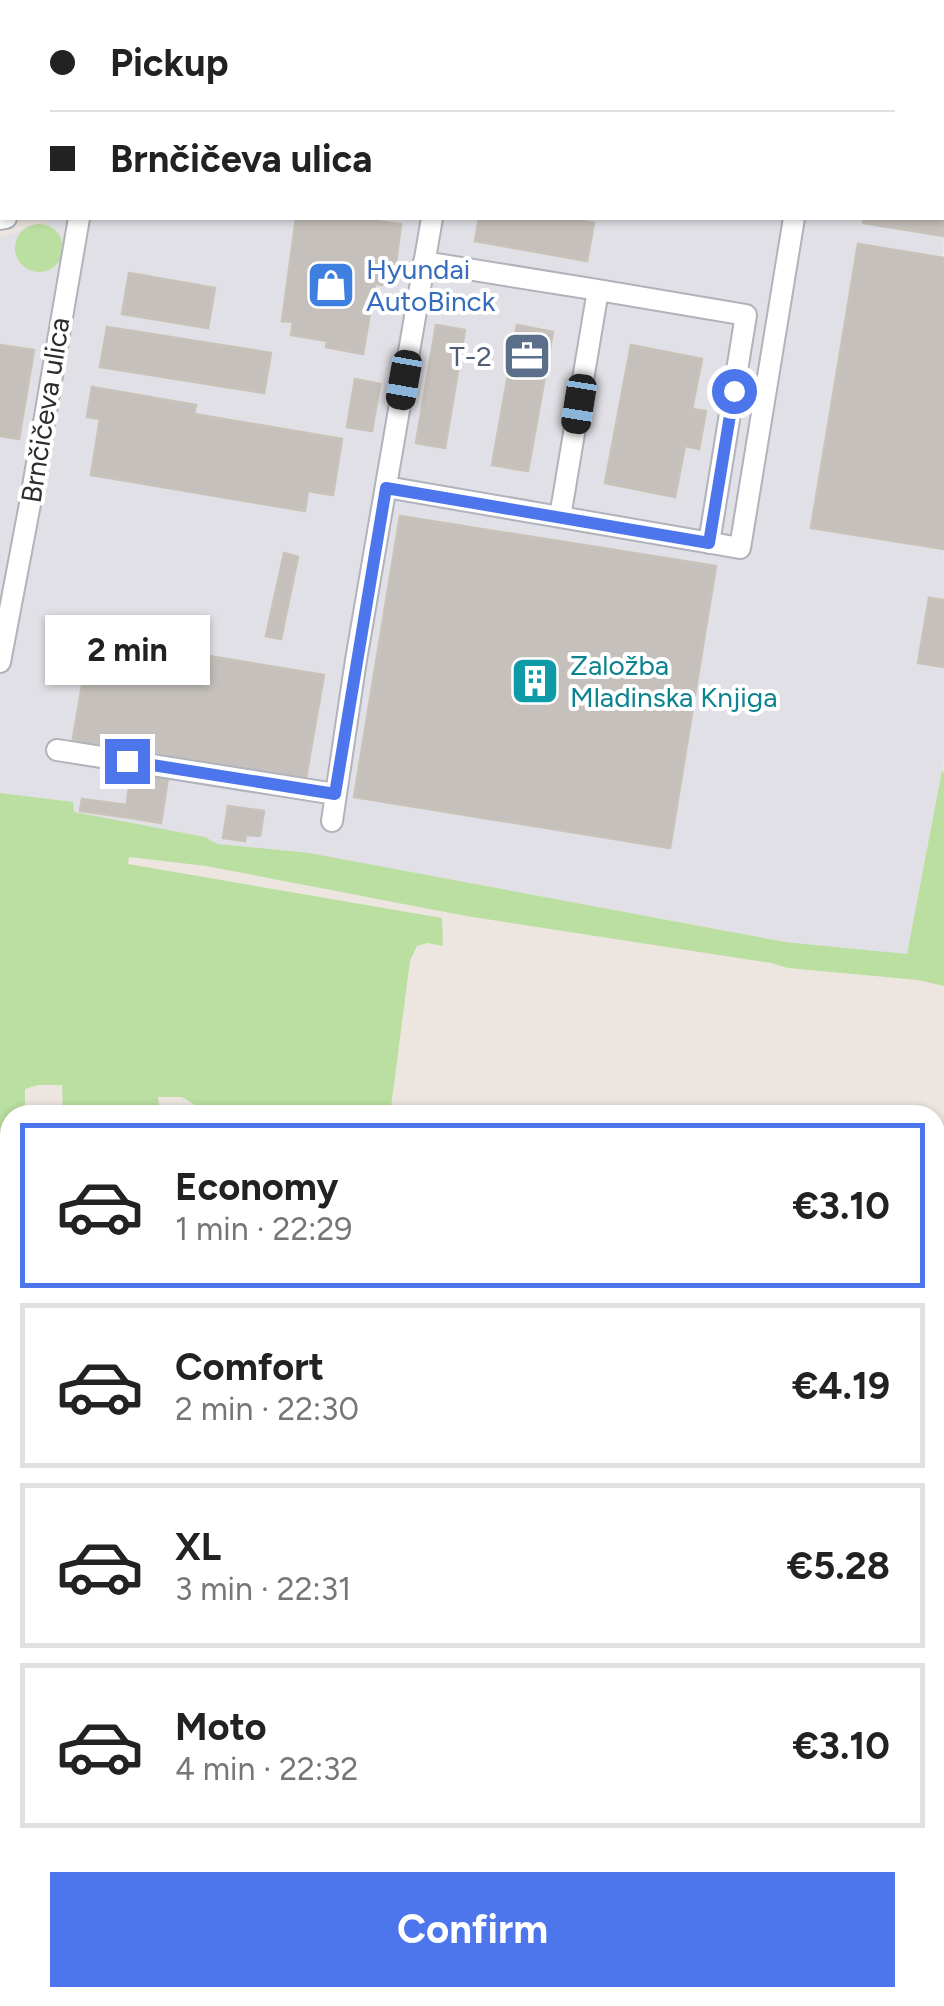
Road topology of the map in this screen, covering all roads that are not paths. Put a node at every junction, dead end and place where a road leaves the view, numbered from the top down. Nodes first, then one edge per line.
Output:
1 (79, 220) edge
2 (432, 220) edge
3 (794, 220) edge
4 (424, 262) junction
5 (598, 290) junction
6 (386, 488) junction
7 (560, 517) junction
8 (709, 543) junction
9 (0, 662) edge
10 (57, 750) dead end
11 (335, 794) junction
12 (332, 821) dead end

1 - 9 street, Brnčičeva ulica
2 - 4 street
3 - 8 street
4 - 5 street
4 - 6 street
5 - 7 street
5 - 8 street
6 - 7 street
6 - 11 street
7 - 8 street
10 - 11 street
11 - 12 street

